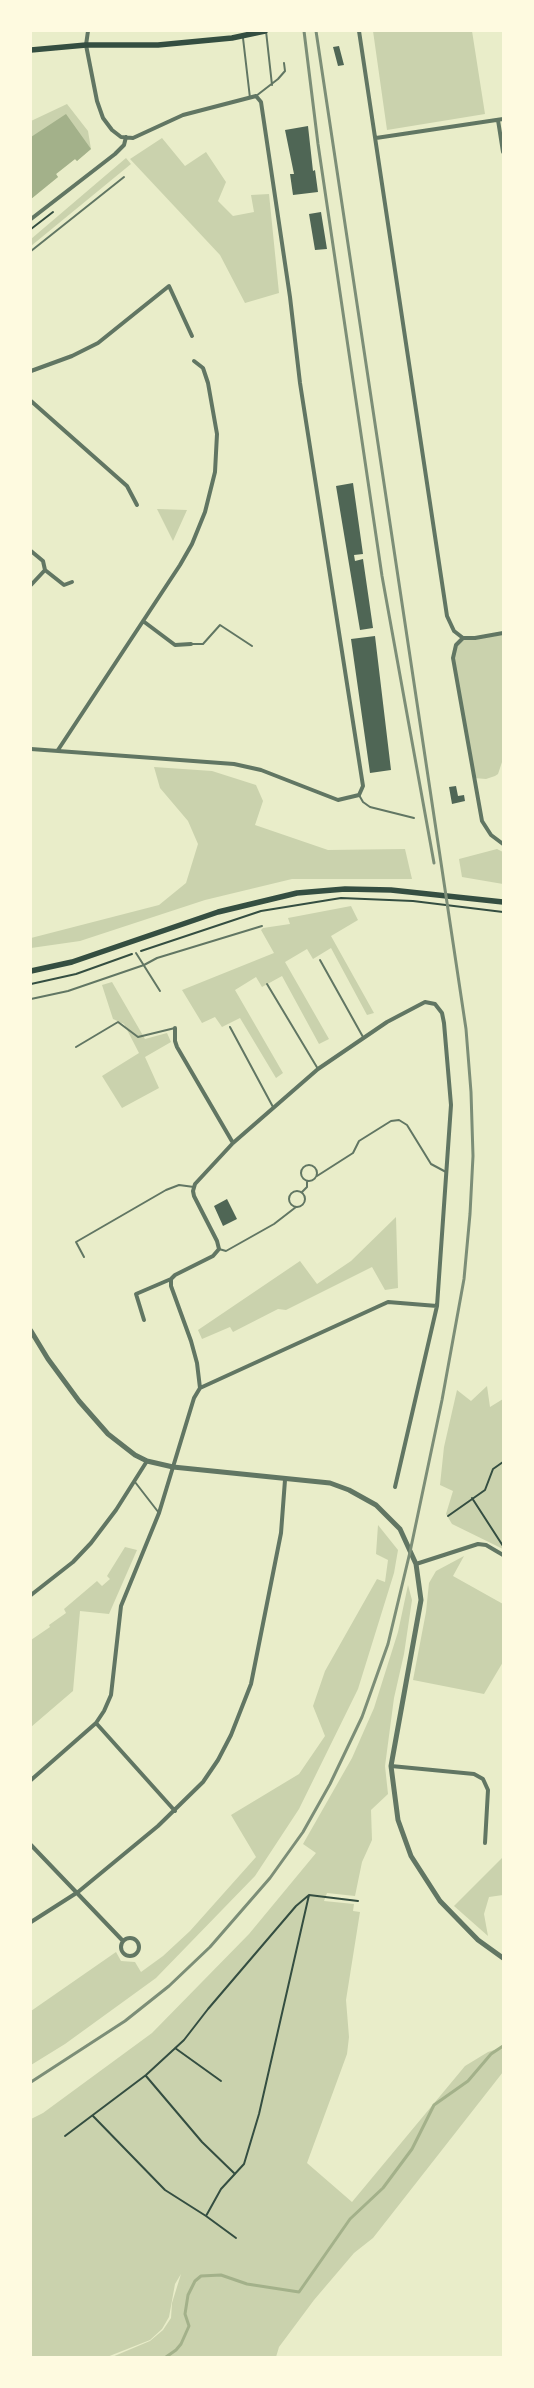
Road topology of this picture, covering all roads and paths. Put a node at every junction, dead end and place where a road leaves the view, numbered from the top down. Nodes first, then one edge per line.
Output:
1 (88, 31) edge
2 (242, 31) edge
3 (265, 31) edge
4 (359, 31) edge
5 (86, 45) junction
6 (31, 50) edge
7 (284, 63) dead end
8 (272, 85) junction
9 (256, 96) junction
10 (250, 98) junction
11 (500, 120) edge
12 (126, 138) junction
13 (376, 138) junction
14 (503, 152) edge
15 (124, 177) dead end
16 (31, 220) edge
17 (31, 251) edge
18 (192, 336) dead end
19 (194, 361) dead end
20 (31, 371) edge
21 (31, 401) edge
22 (137, 505) dead end
23 (31, 551) edge
24 (45, 570) junction
25 (72, 582) dead end
26 (31, 585) edge
27 (143, 621) junction
28 (503, 633) edge
29 (463, 638) junction
30 (191, 644) joint
31 (252, 646) dead end
32 (31, 749) edge
33 (58, 750) junction
34 (359, 795) junction
35 (414, 818) dead end
36 (503, 844) edge
37 (503, 902) edge
38 (262, 926) dead end
39 (136, 953) dead end
40 (320, 960) dead end
41 (144, 965) junction
42 (31, 971) edge
43 (267, 984) dead end
44 (160, 991) dead end
45 (31, 1000) edge
46 (230, 1027) dead end
47 (175, 1028) joint
48 (363, 1037) junction
49 (76, 1048) dead end
50 (318, 1069) junction
51 (273, 1107) junction
52 (233, 1143) junction
53 (446, 1172) junction
54 (317, 1176) junction
55 (307, 1181) junction
56 (194, 1187) junction
57 (302, 1192) junction
58 (296, 1207) junction
59 (219, 1249) junction
60 (84, 1257) dead end
61 (171, 1279) junction
62 (437, 1306) junction
63 (144, 1320) dead end
64 (31, 1331) edge
65 (200, 1388) junction
66 (147, 1461) junction
67 (503, 1462) edge
68 (173, 1467) junction
69 (284, 1480) junction
70 (135, 1482) junction
71 (395, 1487) dead end
72 (472, 1498) junction
73 (159, 1513) junction
74 (448, 1516) dead end
75 (503, 1546) edge
76 (503, 1555) edge
77 (416, 1564) junction
78 (31, 1595) edge
79 (96, 1723) junction
80 (391, 1766) junction
81 (31, 1780) edge
82 (175, 1811) junction
83 (485, 1843) dead end
84 (31, 1845) edge
85 (78, 1892) junction
86 (310, 1895) junction
87 (358, 1901) dead end
88 (31, 1922) edge
89 (123, 1941) junction
90 (503, 1958) edge
91 (175, 2048) junction
92 (146, 2075) junction
93 (221, 2081) dead end
94 (93, 2116) junction
95 (65, 2136) dead end
96 (235, 2174) junction
97 (206, 2216) junction
98 (236, 2238) dead end

1 - 5 street
2 - 10 lane
3 - 5 main road
3 - 8 lane
4 - 13 street
5 - 6 main road
5 - 12 street
7 - 8 lane
8 - 9 lane
9 - 10 street
9 - 34 street
10 - 12 street
11 - 13 street
11 - 14 street
12 - 16 street
13 - 29 street
15 - 17 lane
18 - 20 street
19 - 27 street
21 - 22 street
23 - 24 street
24 - 25 street
24 - 26 street
27 - 30 street
27 - 33 street
28 - 29 street
29 - 36 street
30 - 31 lane
32 - 33 street
33 - 34 street
34 - 35 lane
37 - 42 main road
38 - 41 lane
39 - 41 lane
40 - 48 lane
41 - 44 lane
41 - 45 lane
43 - 50 lane
46 - 51 lane
47 - 49 lane
47 - 52 street
48 - 50 street
48 - 53 street
50 - 51 street
51 - 52 street
52 - 56 street
53 - 54 lane
53 - 62 street
54 - 55 lane
54 - 55 lane
55 - 57 lane
56 - 59 street
56 - 60 lane
57 - 58 lane
57 - 58 lane
58 - 59 lane
59 - 61 street
61 - 63 street
61 - 65 street
62 - 65 street
62 - 71 street
64 - 66 street
65 - 68 street
66 - 68 street
66 - 70 street
67 - 72 path
68 - 69 street
68 - 73 street
69 - 77 street
69 - 82 street
70 - 73 lane
70 - 78 street
72 - 74 path
72 - 75 path
73 - 79 street
76 - 77 street
77 - 80 street
79 - 81 street
79 - 82 street
80 - 83 street
80 - 90 street
82 - 85 street
84 - 85 street
85 - 88 street
85 - 89 street
86 - 87 path
86 - 91 path
86 - 96 path
89 - 89 street
91 - 92 path
91 - 93 path
92 - 94 path
92 - 96 path
94 - 95 path
94 - 97 path
96 - 97 path
97 - 98 path

